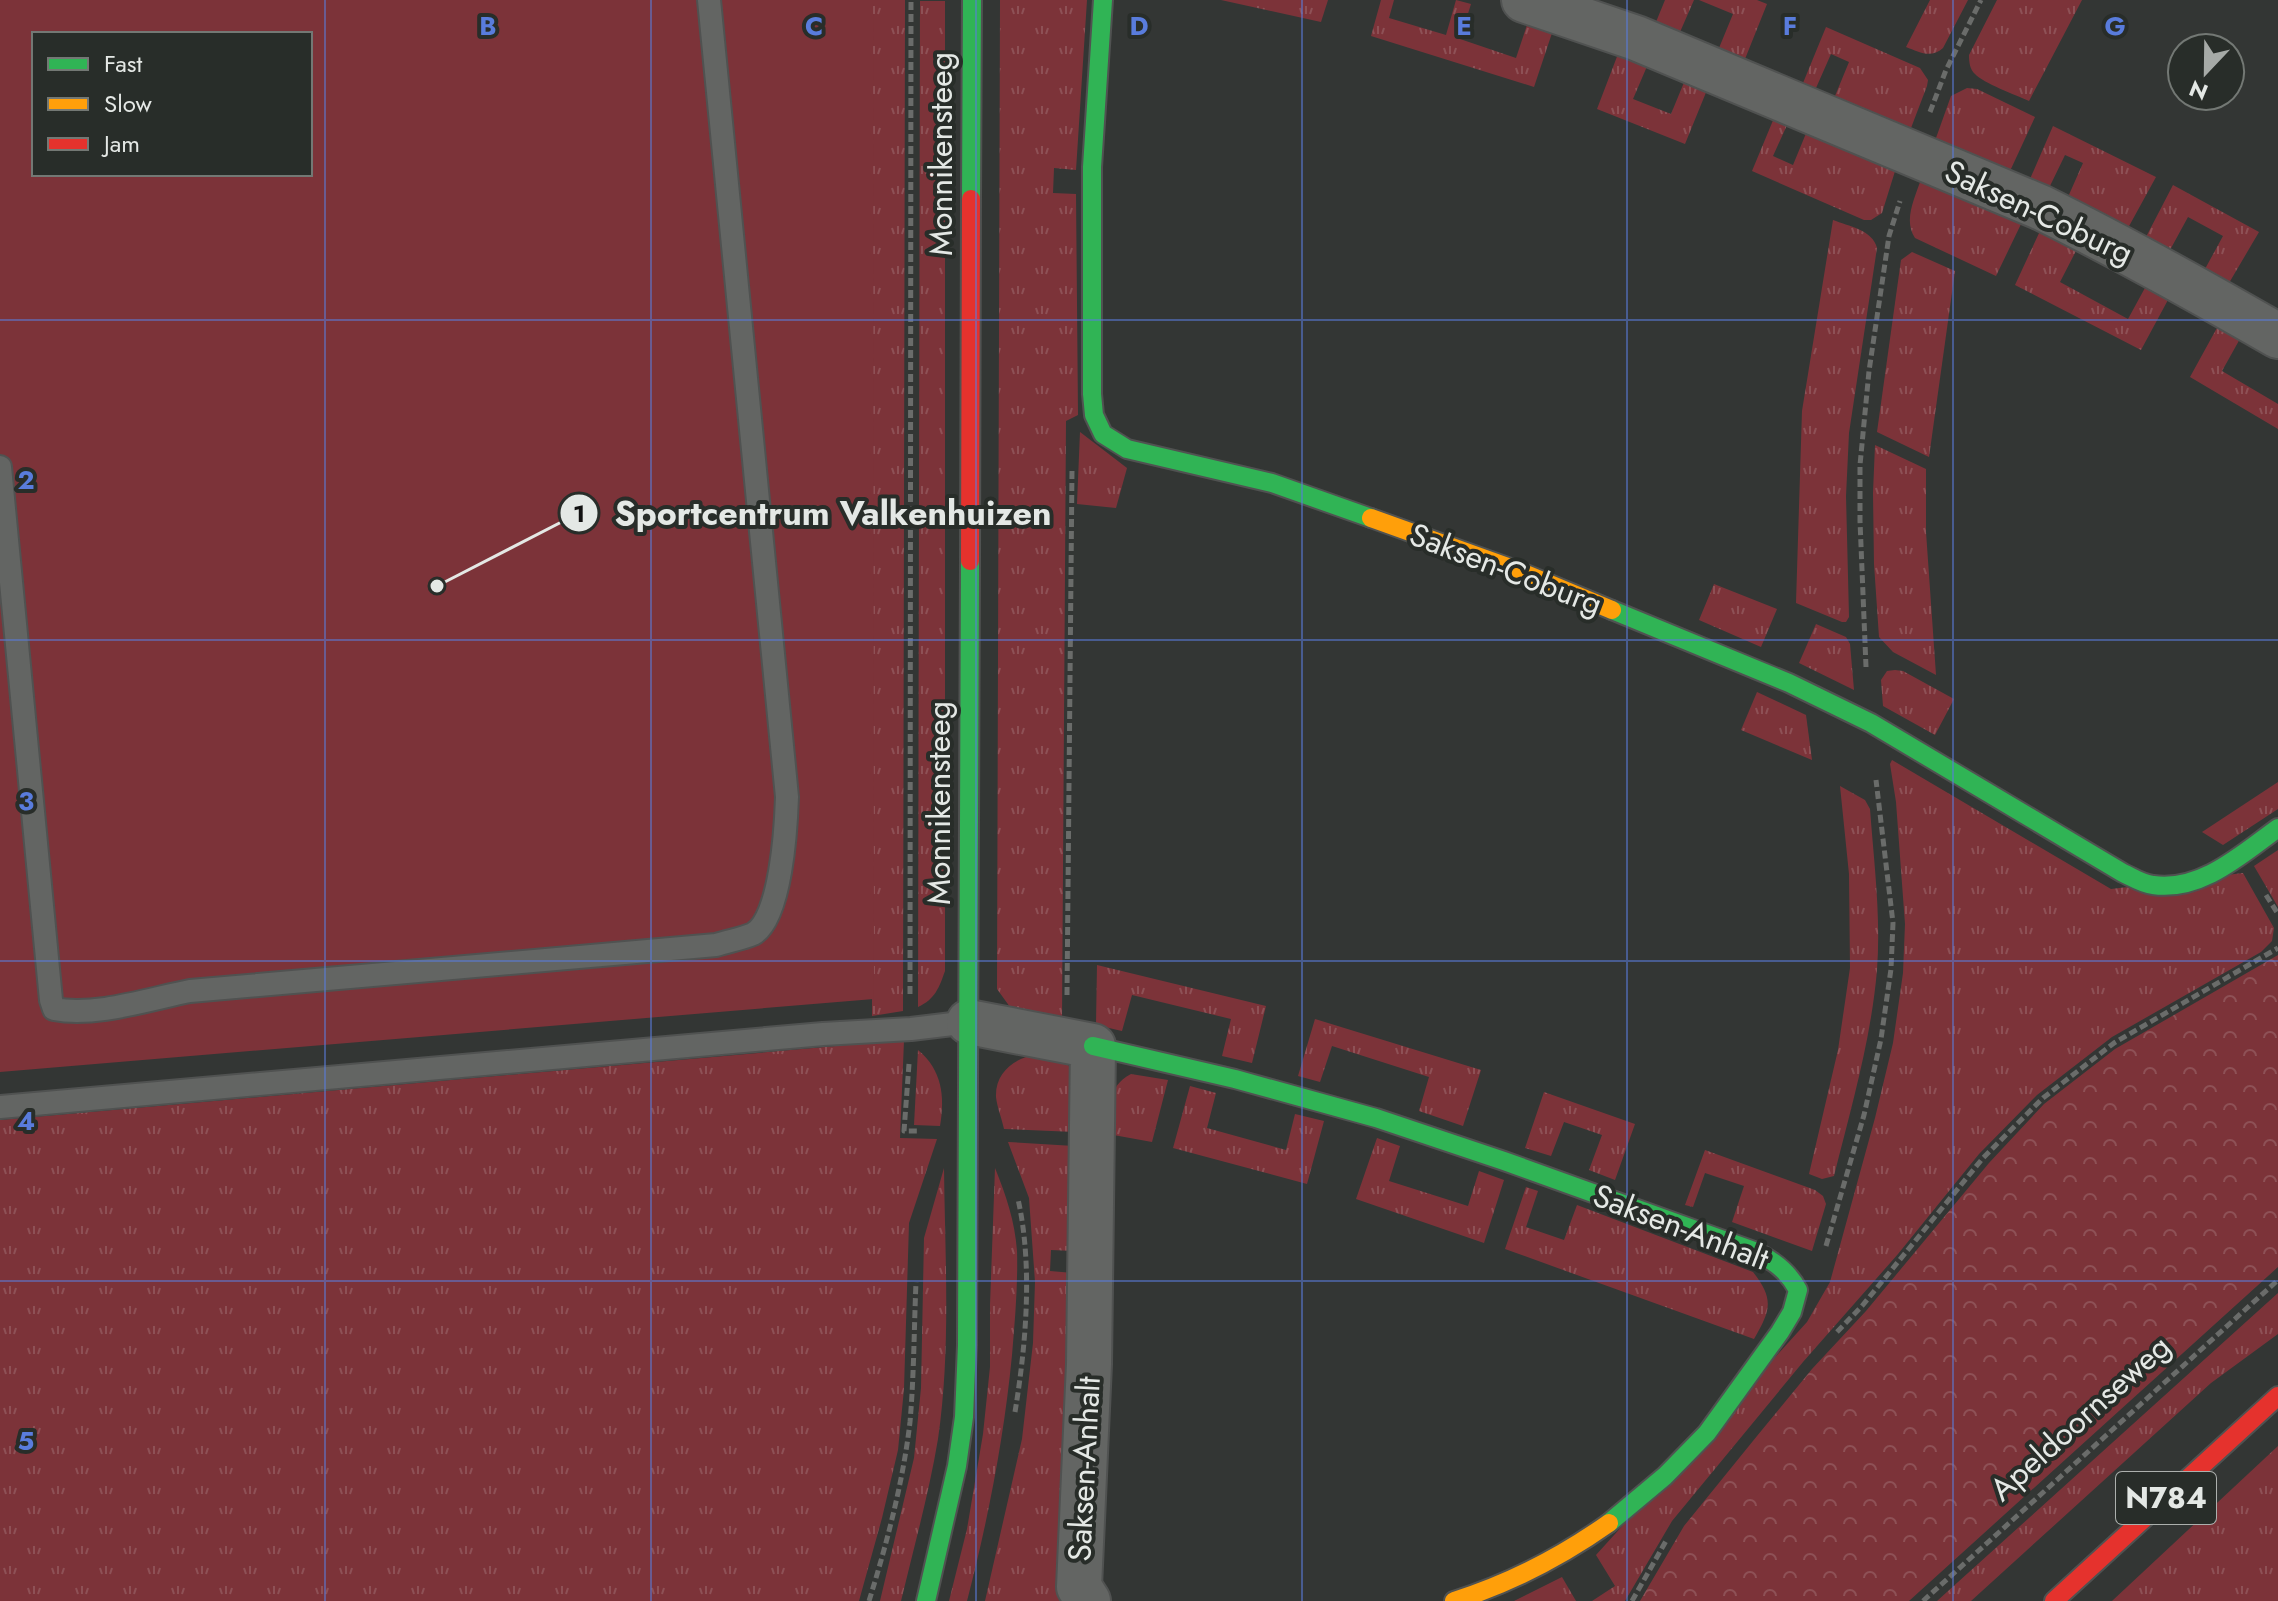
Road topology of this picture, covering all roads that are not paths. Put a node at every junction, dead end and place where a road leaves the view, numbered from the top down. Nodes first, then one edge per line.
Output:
1 (709, 0) edge
2 (972, 0) edge
3 (1103, 0) edge
4 (1524, 0) edge
5 (2278, 336) edge
6 (0, 467) edge
7 (2278, 828) edge
8 (969, 1022) junction
9 (1080, 1043) junction
10 (0, 1107) edge
11 (2278, 1396) edge
12 (926, 1601) edge
13 (1088, 1601) edge
14 (1454, 1601) edge
15 (2054, 1601) edge

1 - 6 lane
2 - 8 street, Monnikensteeg
3 - 7 street, Saksen-Coburg
4 - 5 street, Saksen-Coburg
8 - 9 street, Saksen-Anhalt
8 - 10 lane
8 - 12 street, Monnikensteeg
9 - 13 street, Saksen-Anhalt
9 - 14 street, Saksen-Anhalt
11 - 15 street, N784

